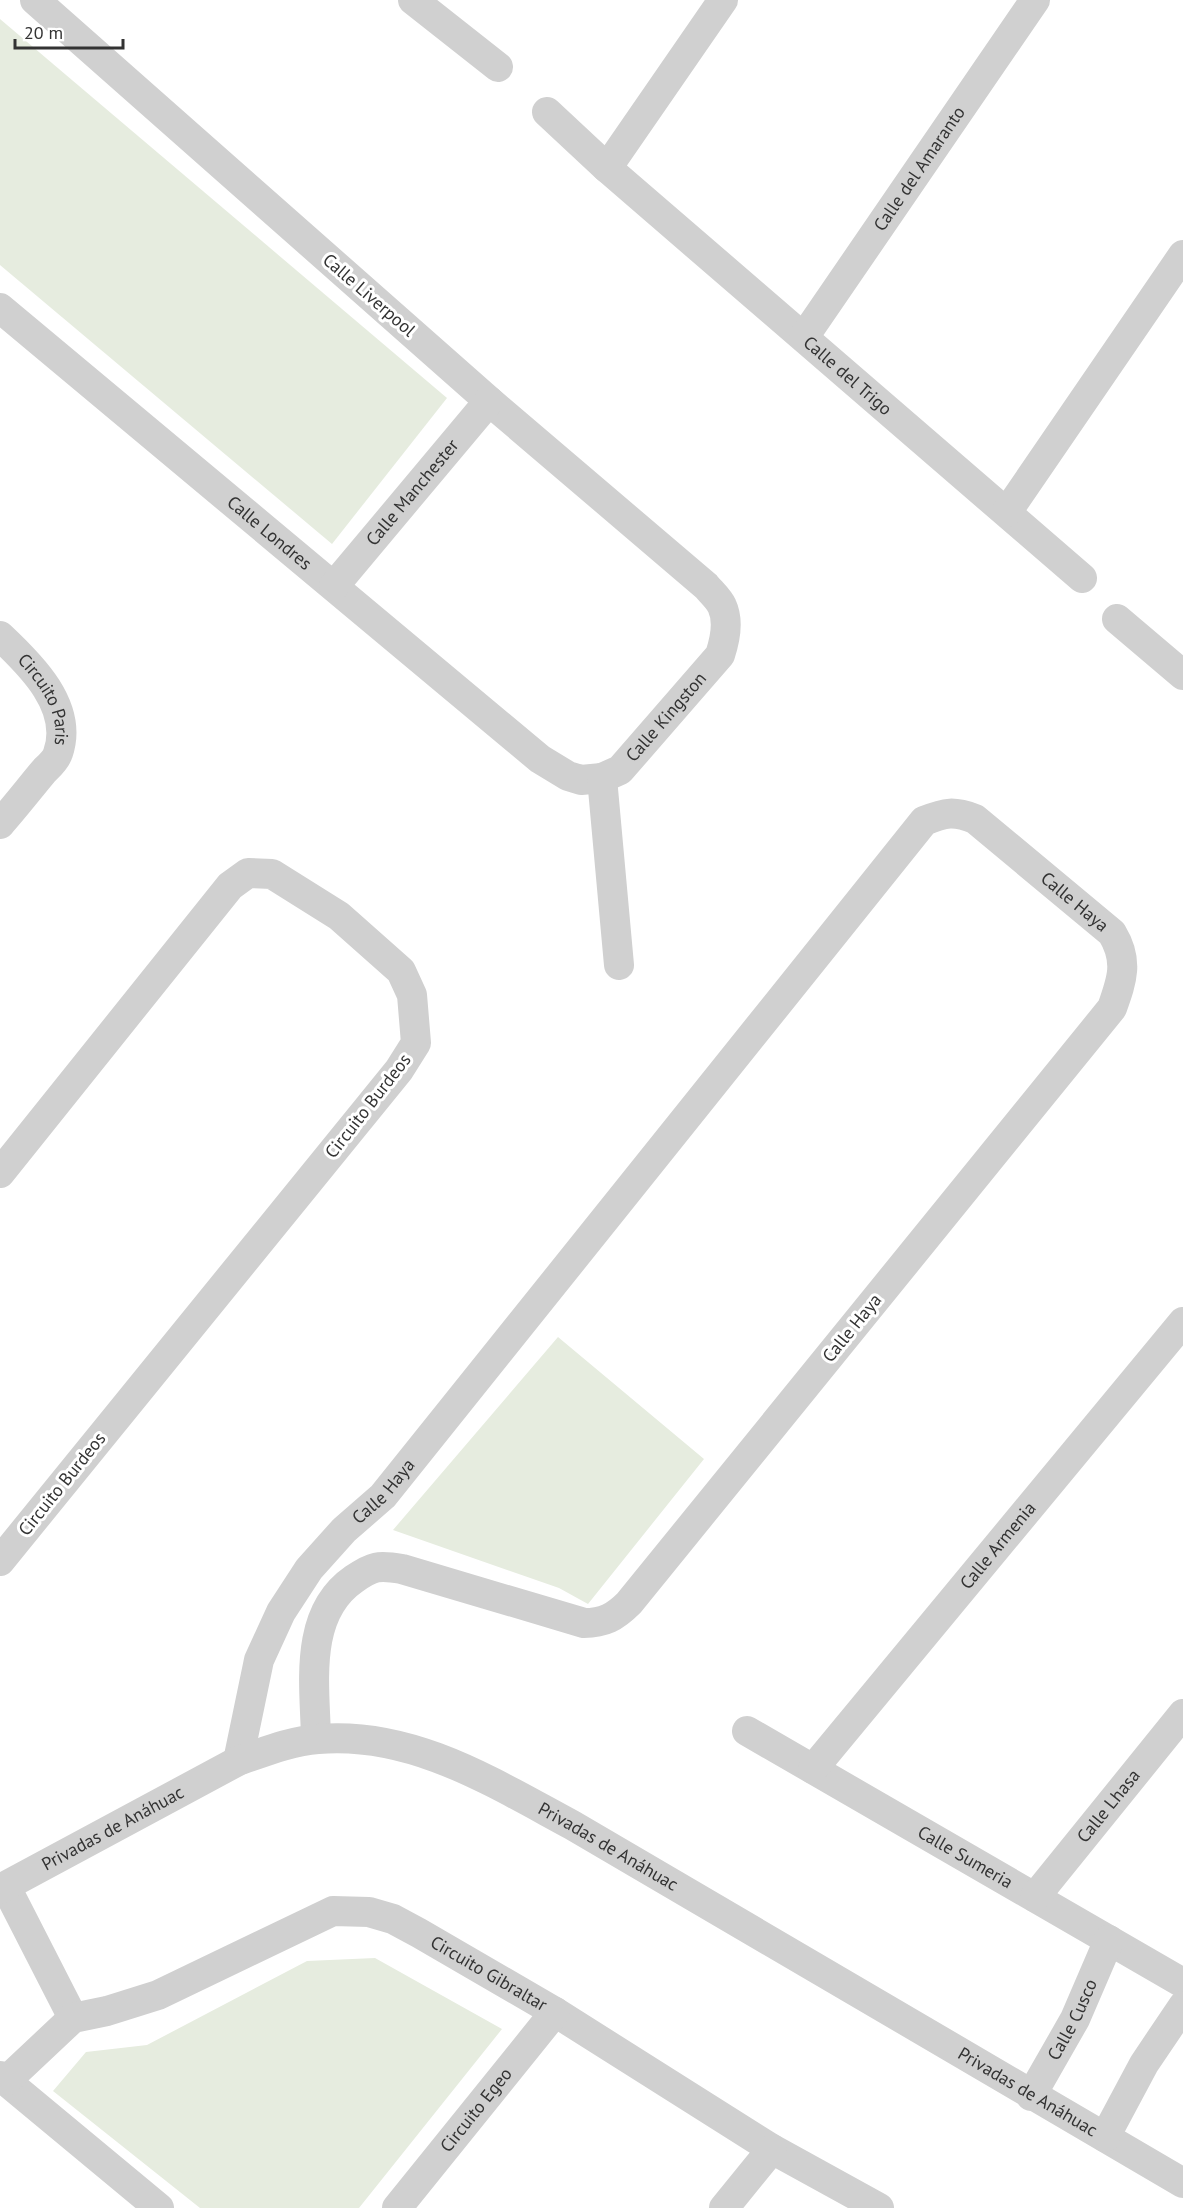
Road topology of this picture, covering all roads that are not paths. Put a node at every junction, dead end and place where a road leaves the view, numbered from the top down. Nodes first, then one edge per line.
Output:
1 (34, 0) edge
2 (413, 0) edge
3 (723, 0) edge
4 (1035, 0) edge
5 (498, 67) dead end
6 (547, 112) dead end
7 (607, 168) junction
8 (1183, 255) edge
9 (0, 308) edge
10 (804, 337) junction
11 (489, 400) junction
12 (1007, 512) junction
13 (1082, 578) dead end
14 (334, 586) junction
15 (706, 586) joint
16 (1117, 619) dead end
17 (0, 636) edge
18 (1183, 675) edge
19 (603, 778) junction
20 (0, 825) edge
21 (619, 965) dead end
22 (0, 1173) edge
23 (1183, 1322) edge
24 (0, 1561) edge
25 (1183, 1714) edge
26 (747, 1731) dead end
27 (316, 1739) junction
28 (238, 1761) junction
29 (813, 1769) junction
30 (3, 1888) edge
31 (1035, 1898) junction
32 (1109, 1940) junction
33 (1183, 1983) edge
34 (1183, 2006) edge
35 (555, 2012) junction
36 (73, 2018) junction
37 (3, 2078) edge
38 (1031, 2096) junction
39 (1105, 2137) junction
40 (772, 2149) junction
41 (1183, 2183) edge
42 (159, 2208) edge
43 (397, 2208) edge
44 (724, 2208) edge
45 (879, 2208) edge

1 - 11 street, Calle Liverpool
2 - 5 street
3 - 7 street
4 - 10 street, Calle del Amaranto
6 - 7 street, Calle del Trigo
7 - 10 street, Calle del Trigo
8 - 12 street
9 - 14 street, Calle Londres
10 - 12 street, Calle del Trigo
11 - 14 street, Calle Manchester
11 - 15 street, Calle Liverpool
12 - 13 street, Calle del Trigo
14 - 19 street, Calle Londres
15 - 19 street, Calle Kingston
16 - 18 street
17 - 20 street, Circuito Paris
19 - 21 street
22 - 24 street, Circuito Burdeos
23 - 29 street, Calle Armenia
25 - 31 street, Calle Lhasa
26 - 29 street, Calle Sumeria
27 - 28 street, Privadas de Anáhuac
27 - 28 street, Calle Haya
27 - 38 street, Privadas de Anáhuac
28 - 30 street, Privadas de Anáhuac
29 - 31 street, Calle Sumeria
30 - 36 street
31 - 32 street, Calle Sumeria
32 - 33 street, Calle Sumeria
32 - 38 street, Calle Cusco
34 - 39 street
35 - 36 street, Circuito Gibraltar
35 - 40 street, Circuito Gibraltar
35 - 43 street, Circuito Egeo
36 - 37 street
37 - 42 street
38 - 39 street, Privadas de Anáhuac
39 - 41 street, Privadas de Anáhuac
40 - 44 street
40 - 45 street, Circuito Gibraltar

